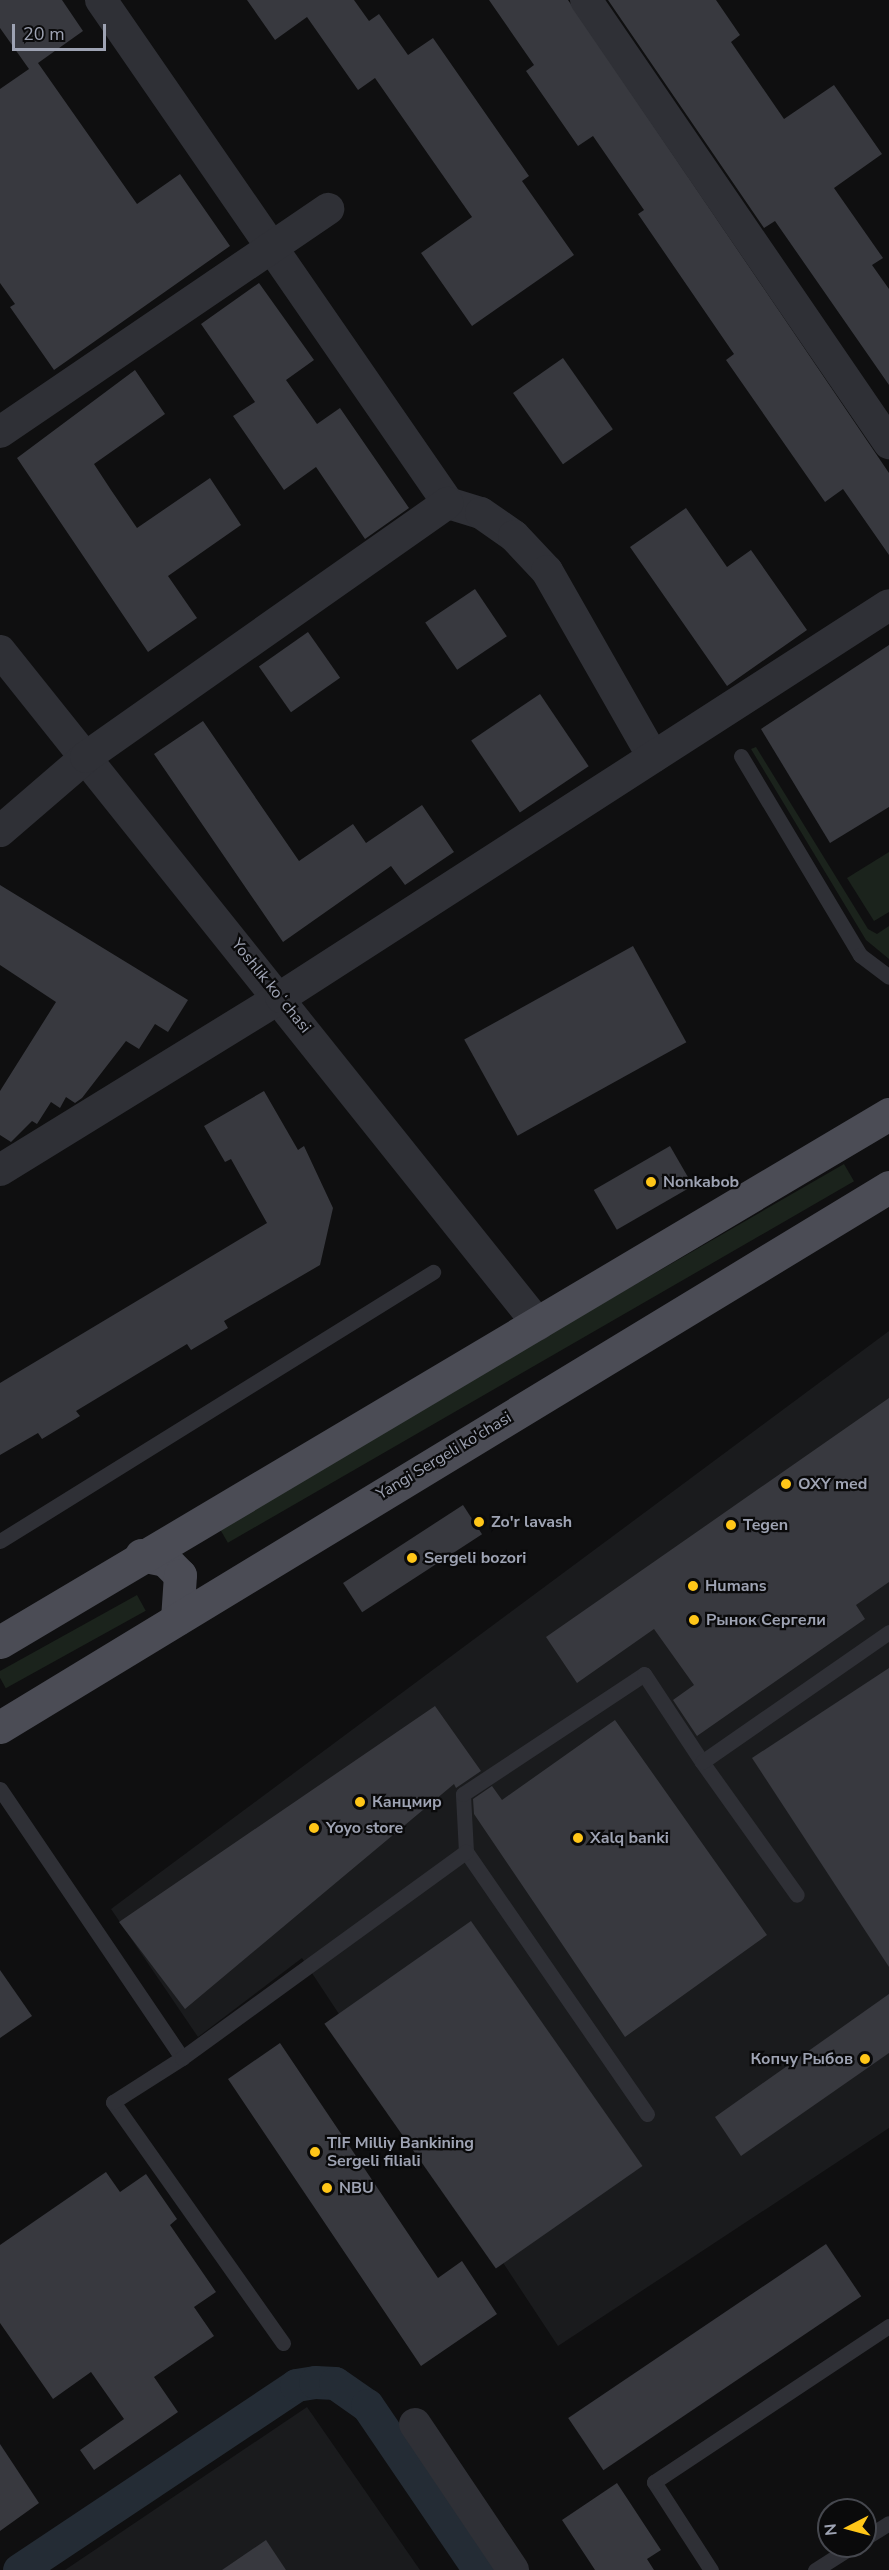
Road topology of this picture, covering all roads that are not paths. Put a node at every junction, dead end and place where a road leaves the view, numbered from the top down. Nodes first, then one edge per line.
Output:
1 (101, 0) edge
2 (586, 0) edge
3 (328, 209) dead end
4 (267, 248) junction
5 (0, 432) edge
6 (889, 443) edge
7 (448, 503) junction
8 (889, 605) edge
9 (0, 651) edge
10 (741, 756) dead end
11 (86, 757) junction
12 (653, 757) junction
13 (0, 831) edge
14 (889, 977) edge
15 (281, 997) junction
16 (889, 1114) edge
17 (0, 1170) edge
18 (889, 1186) edge
19 (433, 1272) dead end
20 (538, 1324) junction
21 (0, 1541) edge
22 (141, 1556) junction
23 (177, 1618) junction
24 (889, 1632) edge
25 (0, 1642) edge
26 (0, 1727) edge
27 (702, 1762) junction
28 (0, 1789) edge
29 (466, 1852) junction
30 (797, 1895) dead end
31 (182, 2058) junction
32 (647, 2114) dead end
33 (889, 2326) edge
34 (283, 2343) dead end
35 (415, 2424) dead end
36 (834, 2558) edge
37 (513, 2570) edge
38 (711, 2570) edge
39 (815, 2570) edge

1 - 4 street
2 - 6 street
3 - 4 street
4 - 5 street
4 - 7 street
7 - 11 street
7 - 12 street
8 - 12 street
9 - 11 street, Yoshlik koʻchasi
10 - 14 lane
11 - 13 street
11 - 15 street, Yoshlik koʻchasi
12 - 15 street
15 - 17 street
15 - 20 street, Yoshlik koʻchasi
16 - 20 main road
18 - 23 main road, Yangi Sergeli ko'chasi
19 - 21 lane
20 - 22 main road
22 - 23 main road
22 - 25 main road
23 - 26 main road, Yangi Sergeli ko'chasi
24 - 27 lane
27 - 29 lane
27 - 30 lane
28 - 31 lane
29 - 31 lane
29 - 32 lane
31 - 34 lane
33 - 38 lane
35 - 37 street
36 - 39 lane

